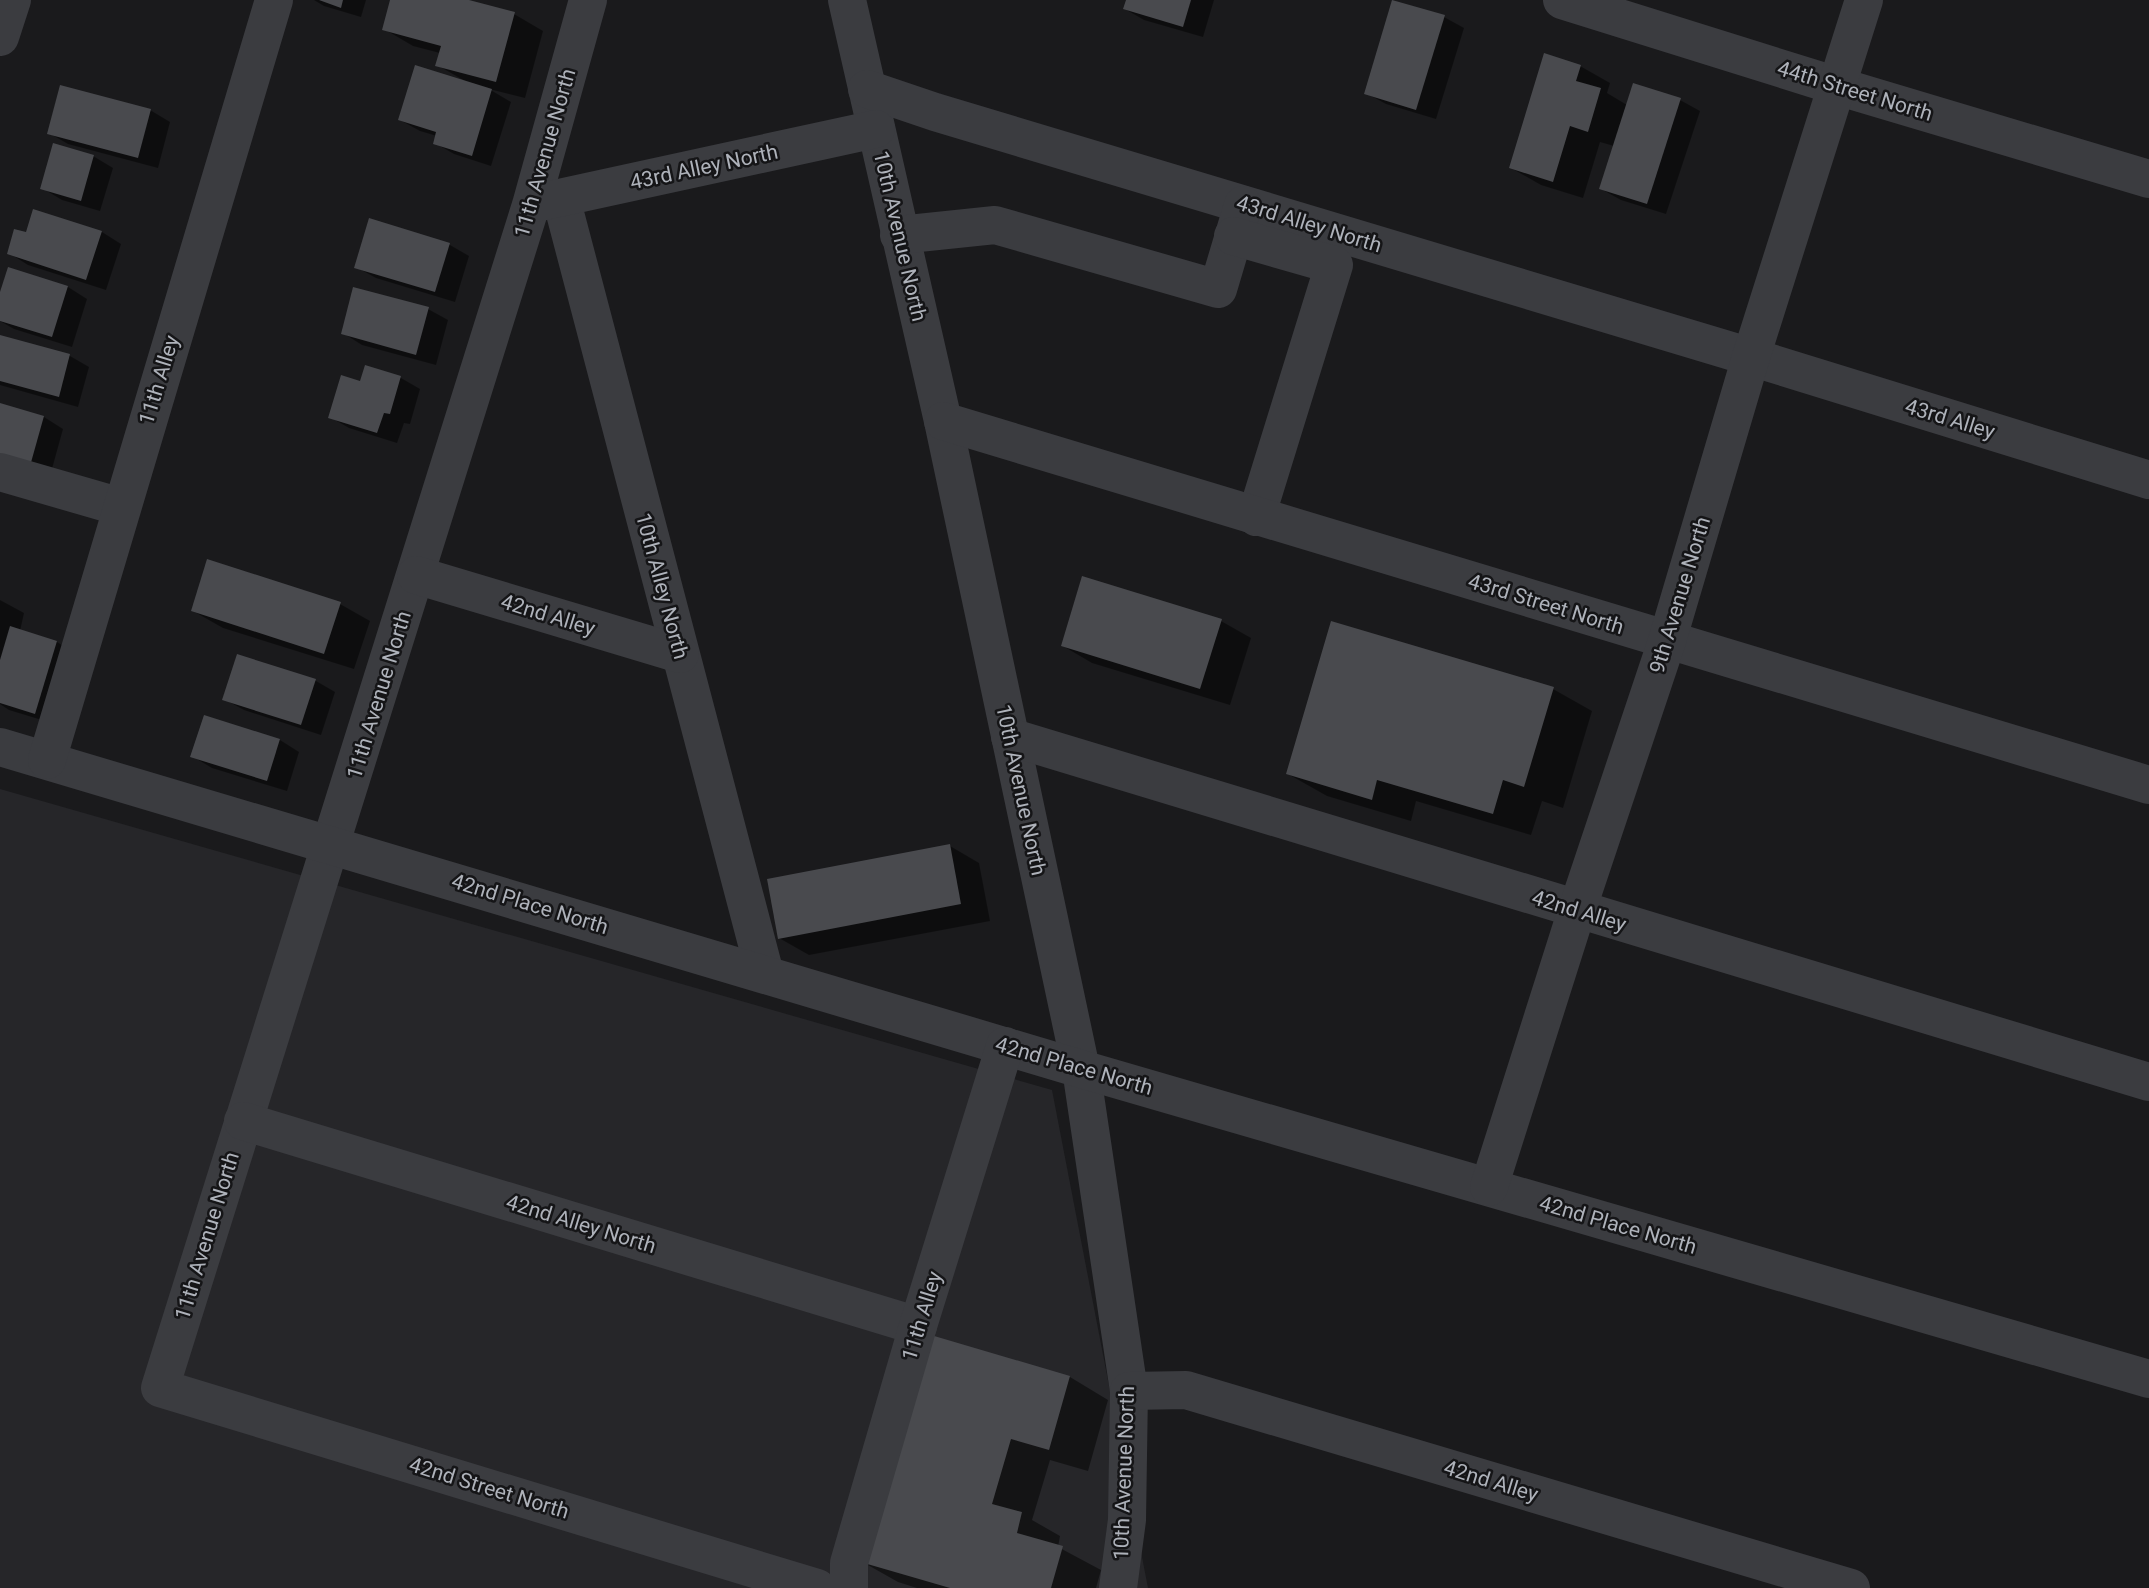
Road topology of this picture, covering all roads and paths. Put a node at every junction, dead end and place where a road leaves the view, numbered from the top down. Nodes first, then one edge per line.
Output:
1 (12, 0) edge
2 (274, 0) edge
3 (587, 0) edge
4 (847, 0) edge
5 (1562, 0) edge
6 (1864, 0) edge
7 (0, 37) edge
8 (1837, 86) junction
9 (867, 89) junction
10 (876, 129) junction
11 (2149, 179) edge
12 (546, 201) junction
13 (1238, 221) junction
14 (899, 235) junction
15 (1751, 357) junction
16 (943, 421) junction
17 (0, 472) edge
18 (2149, 480) edge
19 (121, 507) junction
20 (1256, 517) junction
21 (416, 575) junction
22 (1667, 641) junction
23 (680, 654) junction
24 (1010, 737) junction
25 (0, 747) edge
26 (47, 761) junction
27 (2149, 785) edge
28 (332, 845) junction
29 (1577, 910) junction
30 (765, 974) junction
31 (1005, 1046) junction
32 (1081, 1069) junction
33 (2149, 1082) edge
34 (243, 1121) junction
35 (1489, 1187) junction
36 (918, 1326) junction
37 (2149, 1379) edge
38 (160, 1388) joint
39 (1129, 1391) junction
40 (817, 1588) edge
41 (849, 1588) edge
42 (1118, 1588) edge
43 (1851, 1588) edge

1 - 7 street
2 - 19 street, 11th Alley
3 - 12 street, 11th Avenue North
4 - 9 street, 10th Avenue North
5 - 8 street, 44th Street North
6 - 8 street, 9th Avenue North
8 - 11 street, 44th Street North
8 - 15 street, 9th Avenue North
9 - 10 street, 10th Avenue North
9 - 13 street, 43rd Alley North
10 - 12 street, 43rd Alley North
10 - 14 street, 10th Avenue North
12 - 21 street, 11th Avenue North
12 - 23 street, 10th Alley North
13 - 14 street
13 - 15 street, 43rd Alley North
13 - 20 street
14 - 16 street, 10th Avenue North
15 - 18 street, 43rd Alley
15 - 22 street, 9th Avenue North
16 - 20 street, 43rd Street North
16 - 24 street, 10th Avenue North
17 - 19 street
19 - 26 street, 11th Alley
20 - 22 street, 43rd Street North
21 - 23 street, 42nd Alley
21 - 28 street, 11th Avenue North
22 - 27 street, 43rd Street North
22 - 29 street, 9th Avenue North
23 - 30 street, 10th Alley North
24 - 29 street, 42nd Alley
24 - 32 street, 10th Avenue North
25 - 26 street, 42nd Place North
26 - 28 street, 42nd Place North
28 - 30 street, 42nd Place North
28 - 34 street, 11th Avenue North
29 - 33 street, 42nd Alley
29 - 35 street, 9th Avenue North
30 - 31 street, 42nd Place North
31 - 32 street, 42nd Place North
31 - 36 street, 11th Alley
32 - 35 street, 42nd Place North
32 - 39 street, 10th Avenue North
34 - 36 street, 42nd Alley North
34 - 38 street, 11th Avenue North
35 - 37 street, 42nd Place North
36 - 41 street, 11th Alley
38 - 40 street, 42nd Street North
39 - 42 street, 10th Avenue North
39 - 43 street, 42nd Alley

